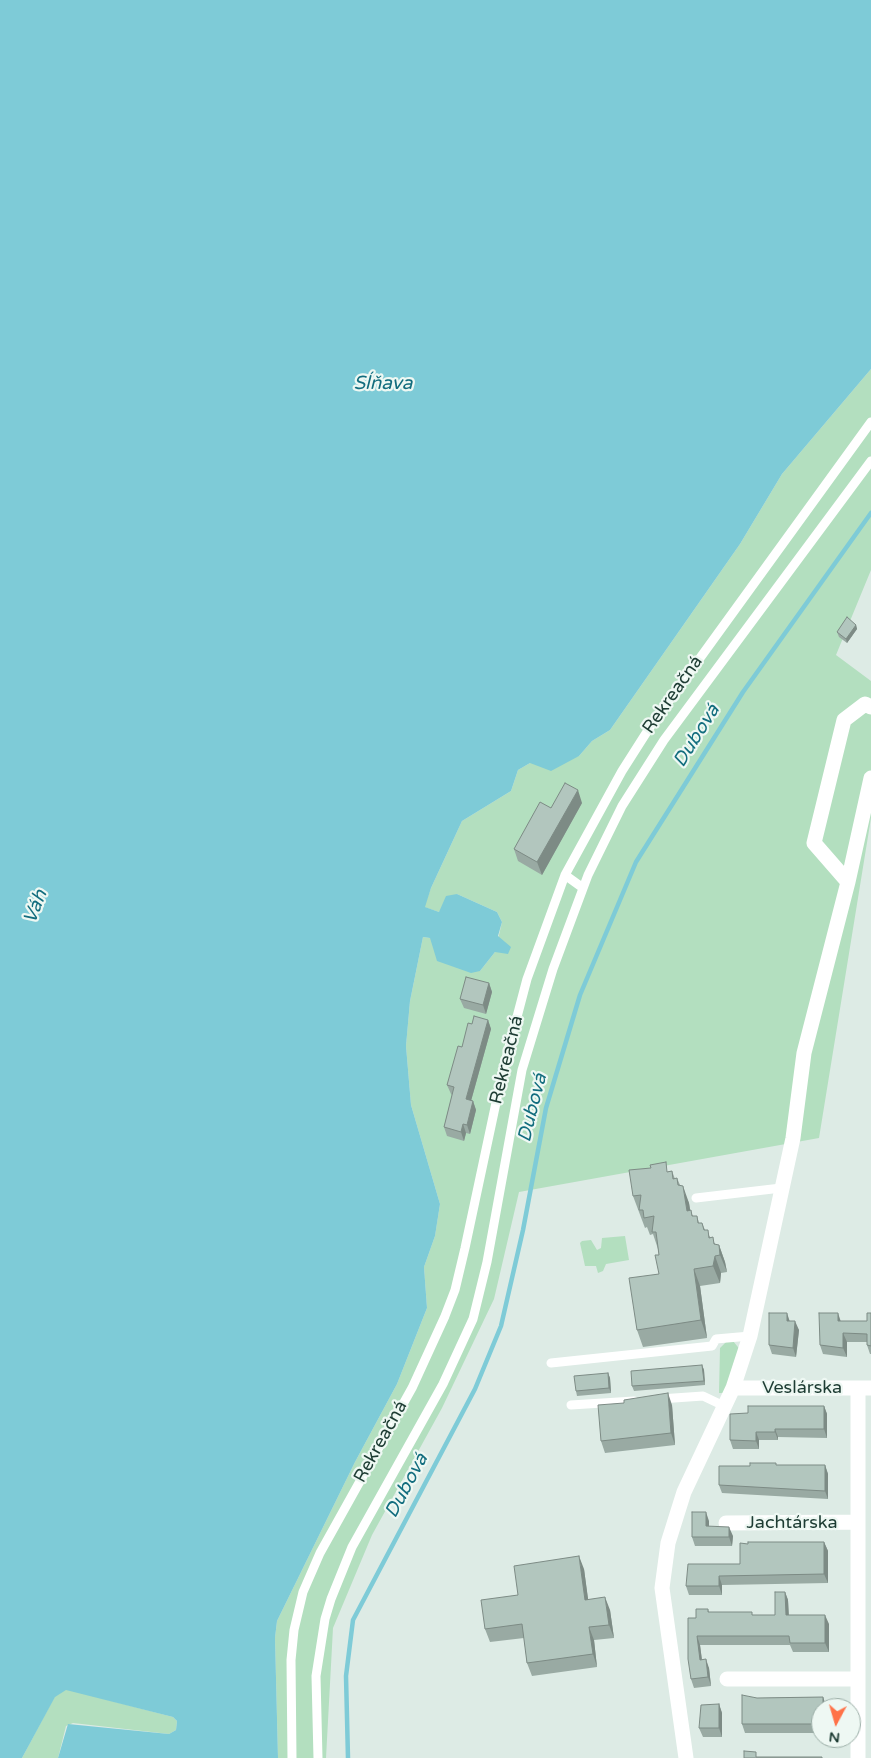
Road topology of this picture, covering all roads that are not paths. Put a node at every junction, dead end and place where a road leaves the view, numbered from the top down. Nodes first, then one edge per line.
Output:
1 (871, 422) edge
2 (871, 461) edge
3 (871, 707) edge
4 (871, 778) edge
5 (566, 875) junction
6 (848, 882) junction
7 (583, 888) junction
8 (781, 1188) junction
9 (696, 1198) dead end
10 (750, 1336) junction
11 (551, 1363) dead end
12 (733, 1388) junction
13 (864, 1388) edge
14 (571, 1406) dead end
15 (724, 1406) junction
16 (858, 1522) junction
17 (726, 1523) dead end
18 (728, 1679) dead end
19 (858, 1679) junction
20 (292, 1758) edge
21 (318, 1758) edge
22 (686, 1758) edge
23 (858, 1758) edge

1 - 5 lane, Rekreačná
2 - 7 lane
3 - 6 street
4 - 6 street
5 - 7 lane
5 - 20 lane, Rekreačná
6 - 8 street
7 - 21 lane
8 - 9 lane
8 - 10 street
10 - 11 lane
10 - 12 street
12 - 13 street, Veslárska
12 - 15 street
13 - 16 street, Jachtárska
14 - 15 lane
15 - 22 street
16 - 17 street, Jachtárska
16 - 19 street, Jachtárska
18 - 19 street
19 - 23 street, Jachtárska

